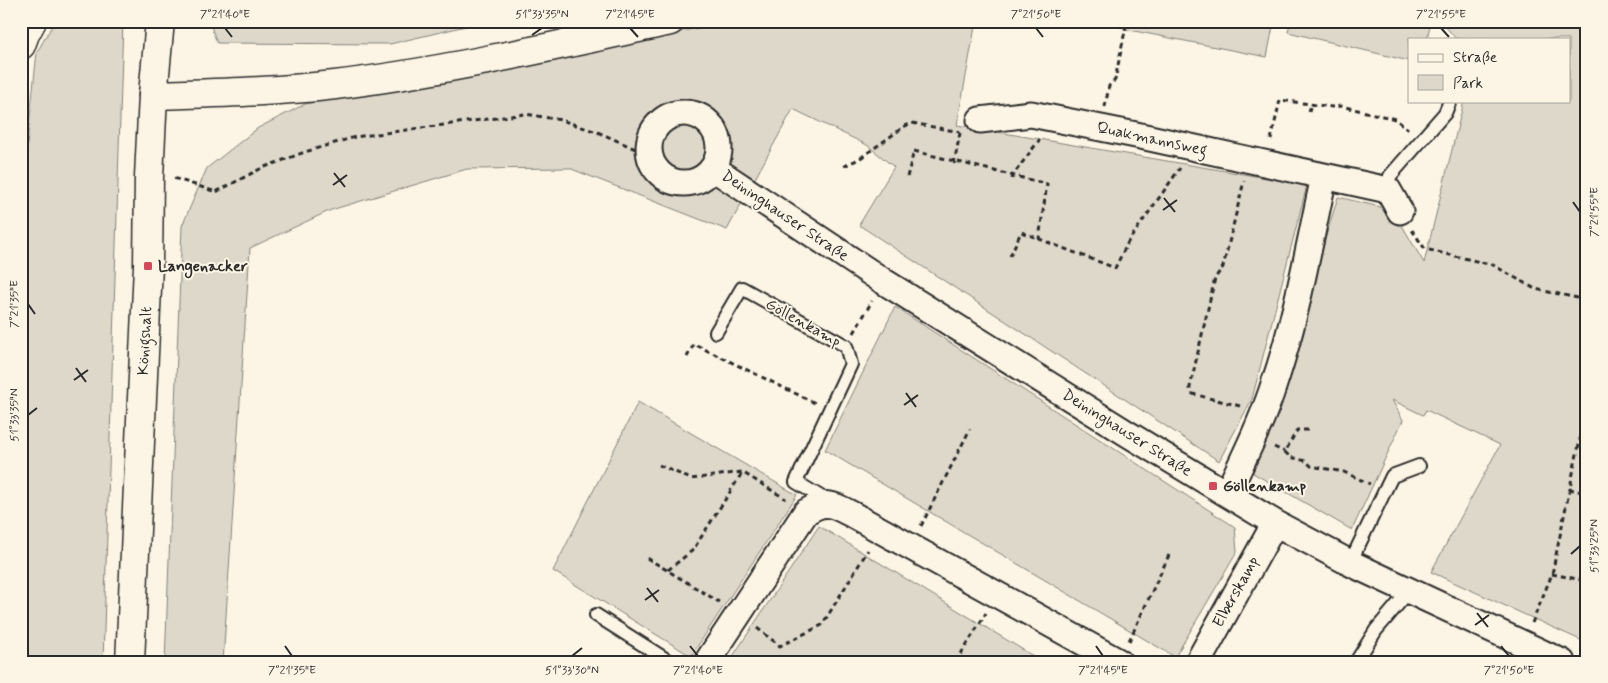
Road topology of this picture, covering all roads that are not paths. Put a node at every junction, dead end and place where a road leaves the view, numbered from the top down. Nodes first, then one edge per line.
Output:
1 (32, 21) edge
2 (160, 21) edge
3 (670, 21) edge
4 (21, 45) edge
5 (153, 95) junction
6 (1450, 102) edge
7 (970, 126) road end
8 (713, 168) junction
9 (1324, 177) junction
10 (1394, 201) joint
11 (716, 332) dead end
12 (1419, 466) dead end
13 (1227, 494) junction
14 (833, 505) junction
15 (1275, 523) junction
16 (1350, 563) junction
17 (1410, 591) junction
18 (596, 615) dead end
19 (1123, 653) edge
20 (130, 662) edge
21 (670, 662) edge
22 (707, 662) edge
23 (1198, 662) edge
24 (1356, 662) edge
25 (1562, 662) edge

1 - 4 main road
2 - 5 main road, Königshalt
3 - 5 main road
5 - 20 main road, Königshalt
6 - 10 lane
7 - 9 street, Quakmannsweg
8 - 8 street, Deininghauser Straße
8 - 13 street, Deininghauser Straße
9 - 10 street, Quakmannsweg
9 - 13 street
11 - 14 lane, Göllenkamp
12 - 16 lane
13 - 15 street, Deininghauser Straße
14 - 19 street, Göllenkamp
14 - 22 street
15 - 16 street, Deininghauser Straße
15 - 23 street, Elberskamp
16 - 17 street, Deininghauser Straße
17 - 24 lane
17 - 25 street, Deininghauser Straße
18 - 21 lane

